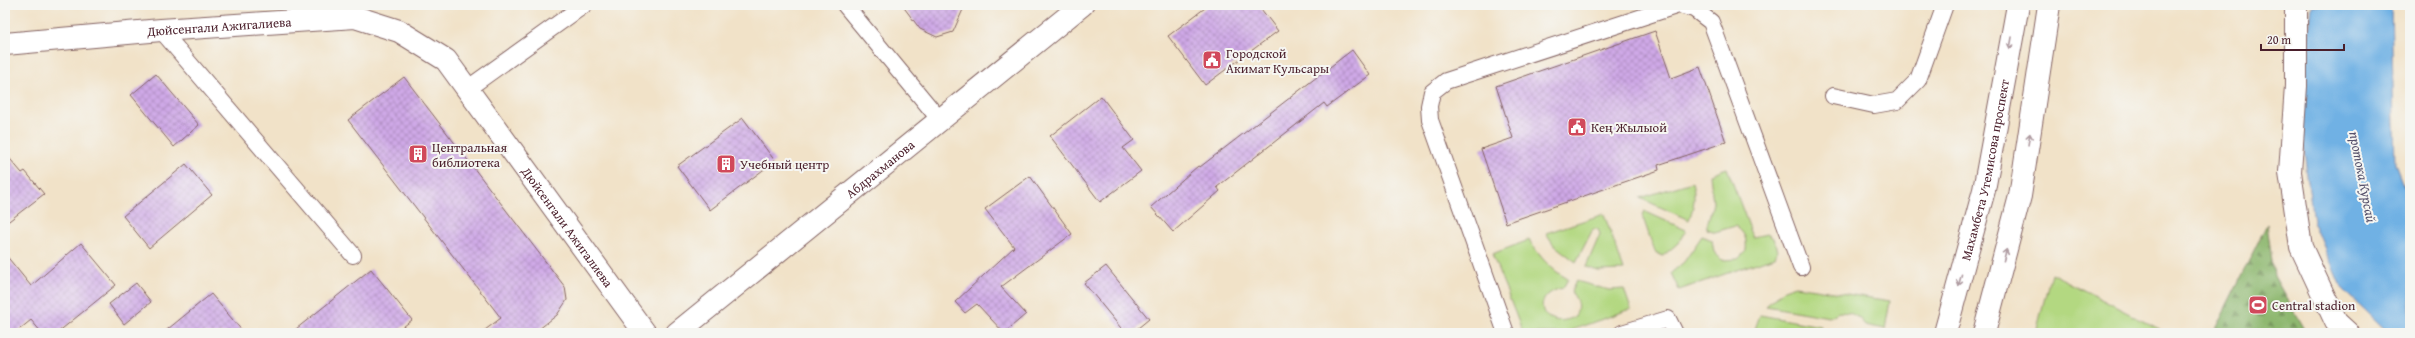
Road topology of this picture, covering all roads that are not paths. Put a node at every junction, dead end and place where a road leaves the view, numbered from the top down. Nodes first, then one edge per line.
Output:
1 (584, 5) edge
2 (845, 5) edge
3 (1082, 5) edge
4 (1945, 5) edge
5 (2018, 5) edge
6 (2050, 5) edge
7 (2296, 5) edge
8 (354, 11) edge
9 (160, 30) junction
10 (5, 44) edge
11 (467, 88) junction
12 (1833, 96) dead end
13 (940, 120) junction
14 (353, 255) dead end
15 (1801, 267) dead end
16 (645, 333) edge
17 (677, 333) edge
18 (1506, 333) edge
19 (1622, 333) edge
20 (1674, 333) edge
21 (1945, 333) edge
22 (1984, 333) edge
23 (2348, 333) edge

1 - 11 lane
2 - 13 lane
3 - 13 street, Абдрахманова
4 - 12 lane
5 -> 21 street, Махамбета Утемисова проспект
22 -> 6 street
7 - 23 street
8 - 9 street, Дюйсенгали Ажигалиева
8 - 11 street, Дюйсенгали Ажигалиева
9 - 10 street, Дюйсенгали Ажигалиева
9 - 14 lane
11 - 16 street, Дюйсенгали Ажигалиева
13 - 17 street, Абдрахманова
15 - 18 lane
19 - 20 lane

